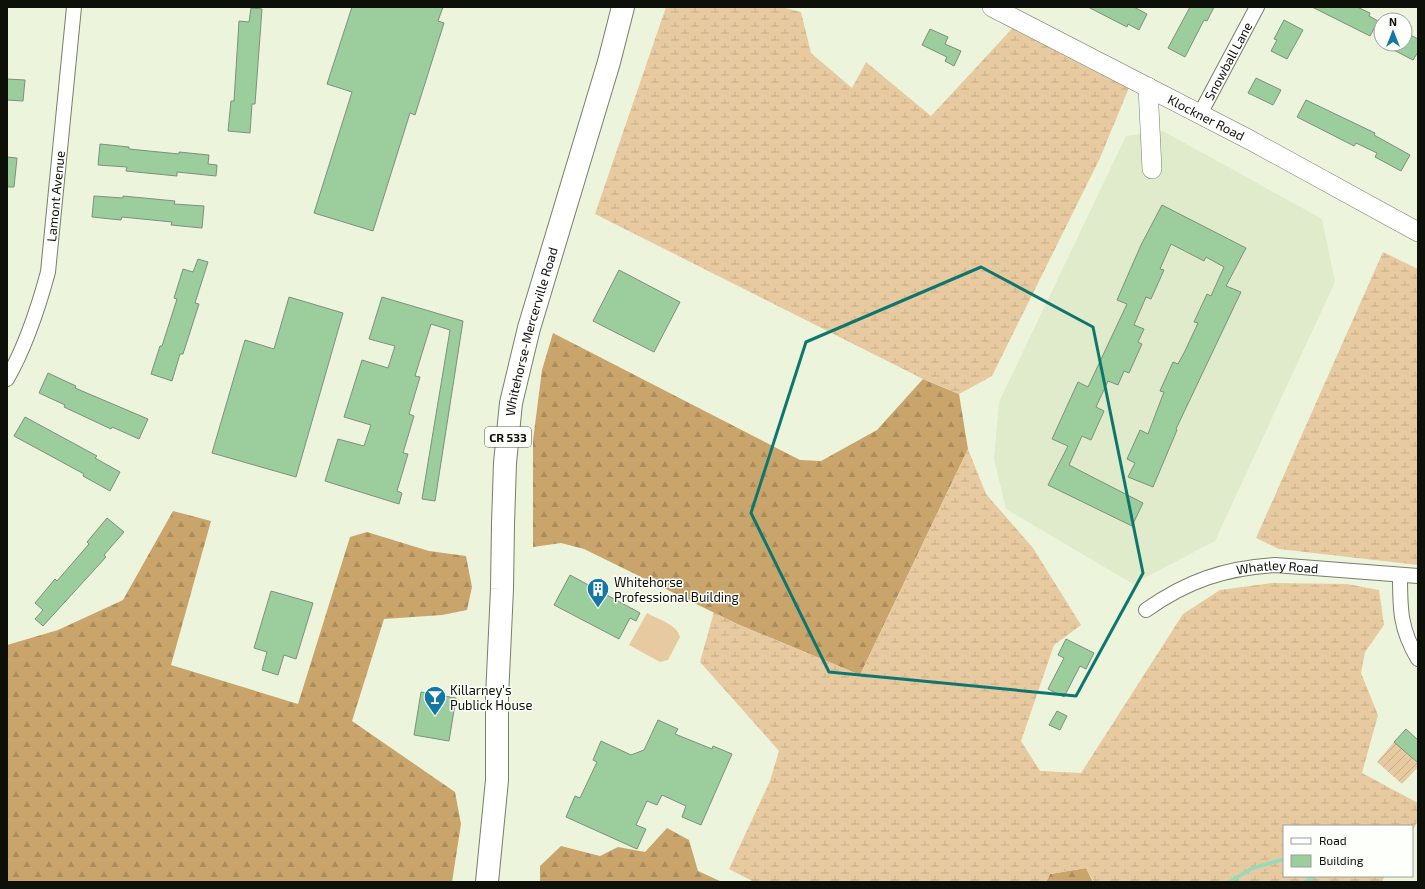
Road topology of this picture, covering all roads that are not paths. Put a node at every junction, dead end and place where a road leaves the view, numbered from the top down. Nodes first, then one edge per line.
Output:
1 (74, 7) edge
2 (623, 7) edge
3 (992, 7) edge
4 (1257, 7) edge
5 (1148, 87) junction
6 (1200, 114) junction
7 (1152, 169) dead end
8 (1418, 232) edge
9 (7, 379) edge
10 (1400, 575) junction
11 (1418, 576) edge
12 (1146, 610) dead end
13 (1418, 659) edge
14 (487, 882) edge

1 - 9 street, Lamont Avenue
2 - 14 main road, Whitehorse-Mercerville Road / CR 533
3 - 5 main road, Klockner Road
4 - 6 street, Snowball Lane
5 - 6 main road, Klockner Road
5 - 7 main road
6 - 8 main road, Klockner Road
10 - 11 street, Whatley Road
10 - 12 street, Whatley Road
10 - 13 street

